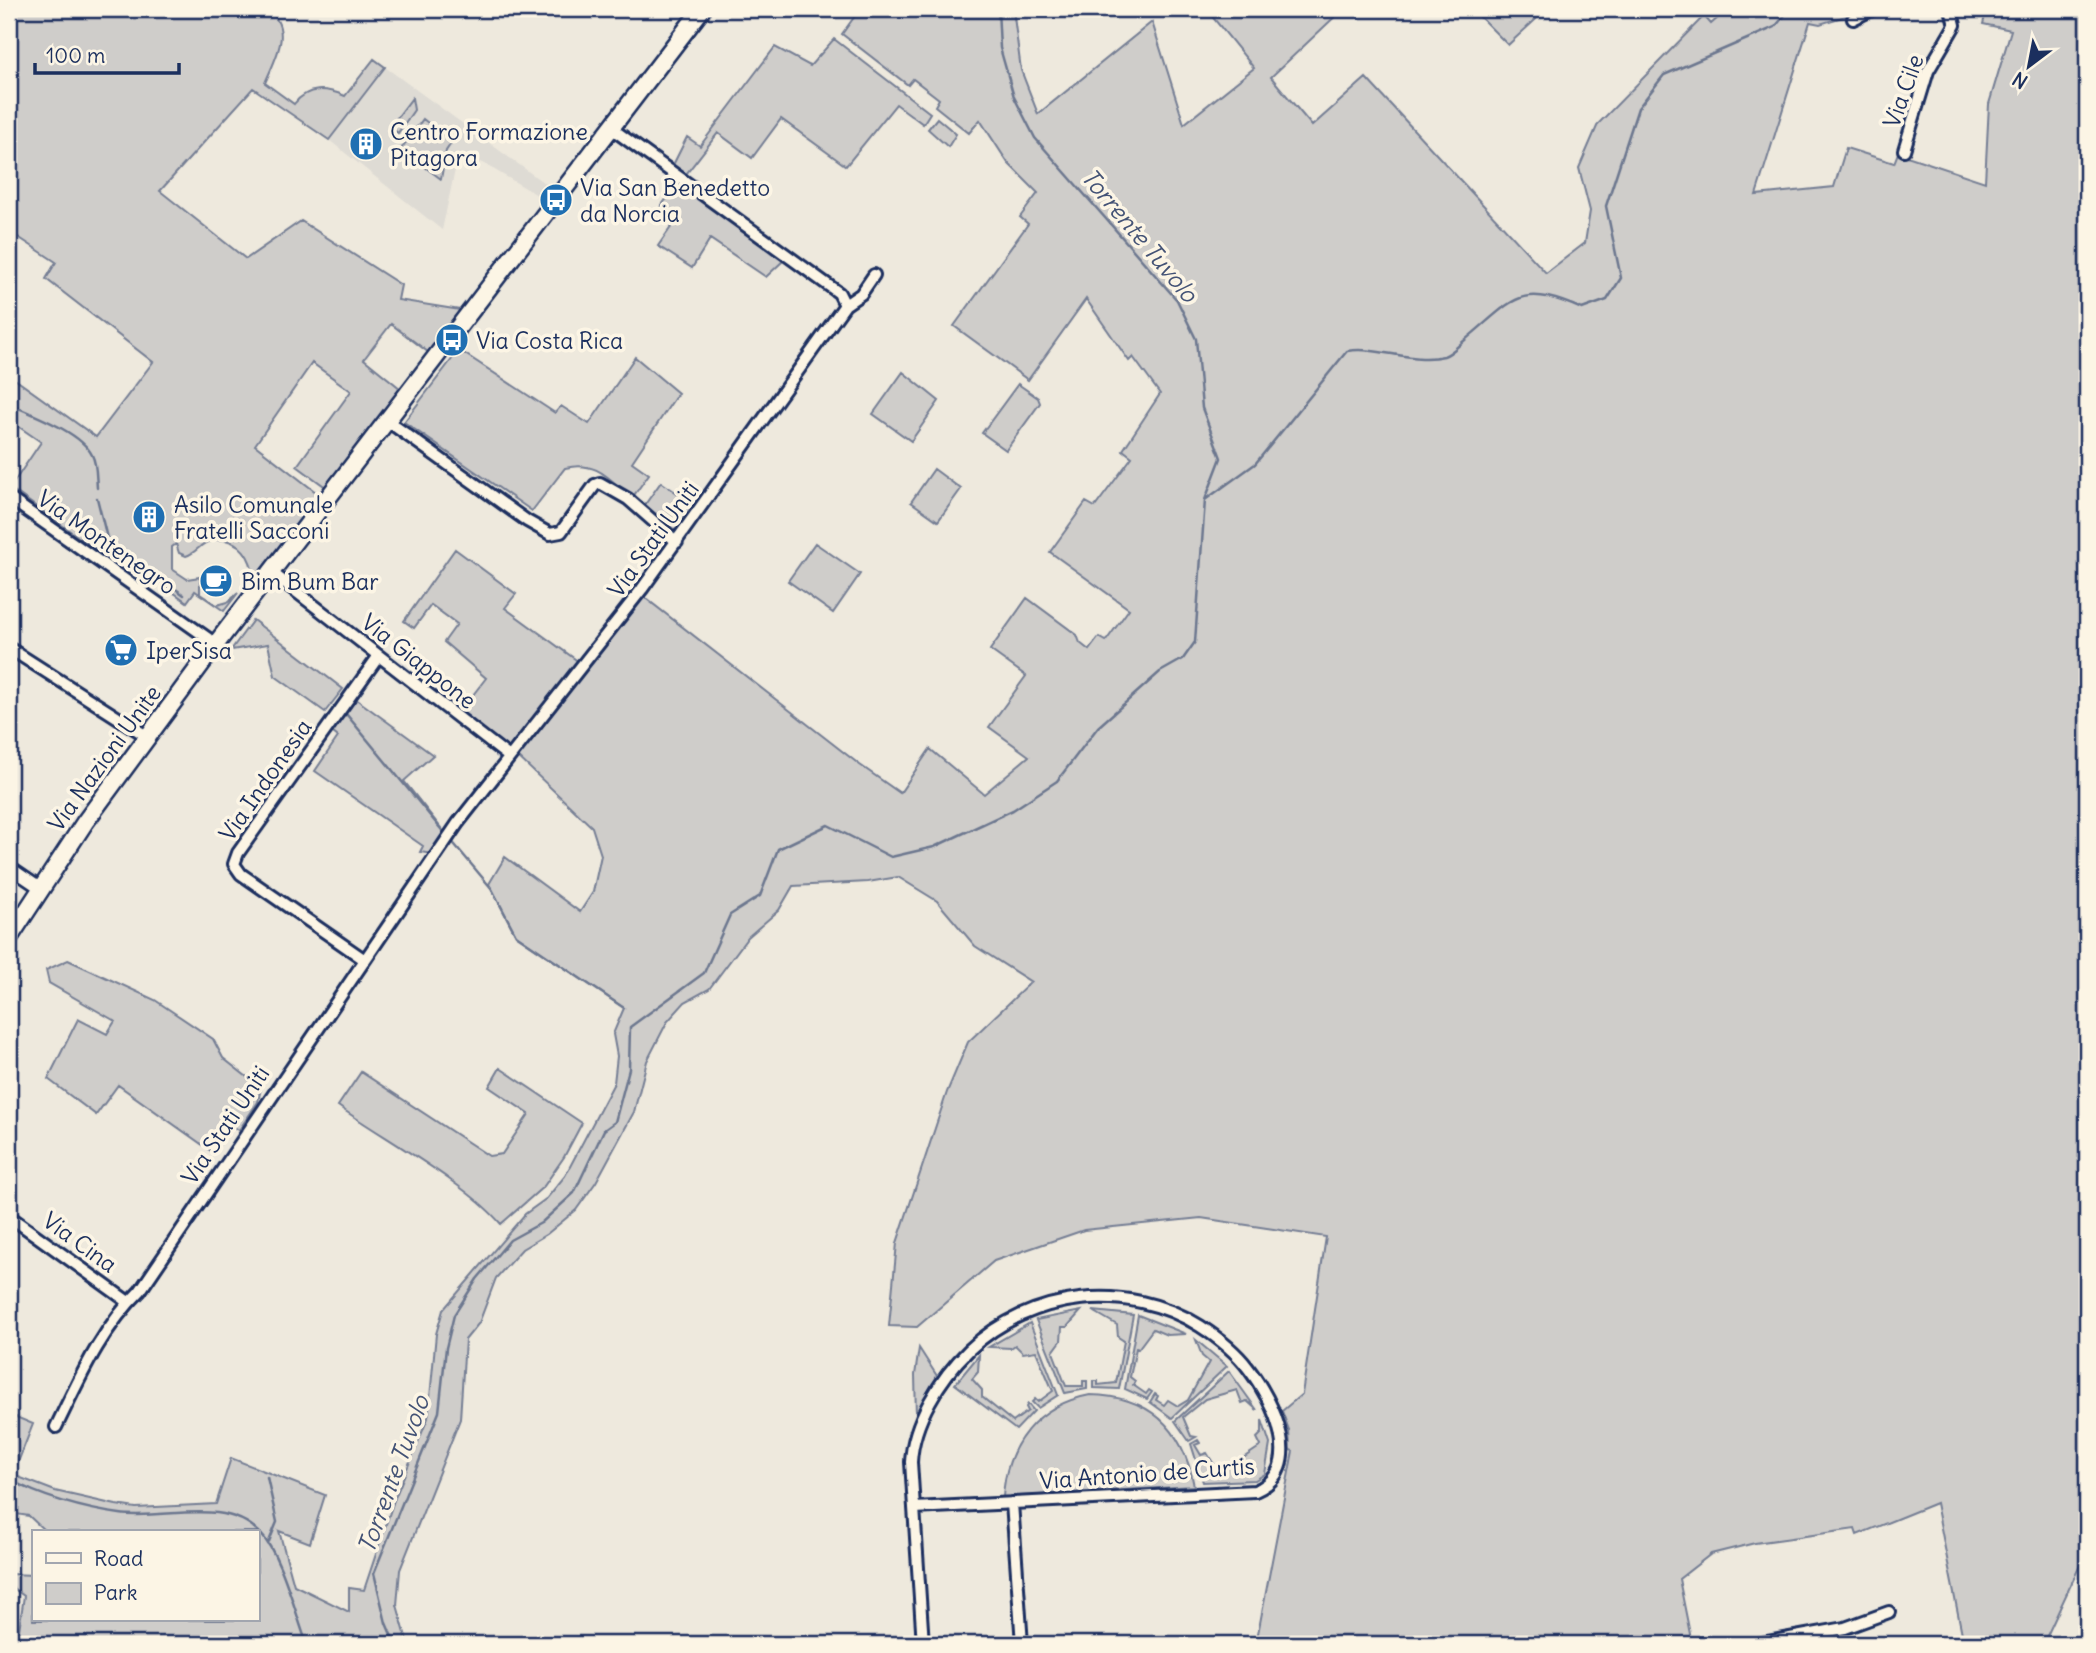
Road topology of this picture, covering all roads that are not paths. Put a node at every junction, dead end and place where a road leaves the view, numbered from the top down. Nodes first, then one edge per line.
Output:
1 (702, 9) edge
2 (1872, 9) edge
3 (1951, 9) edge
4 (1853, 19) dead end
5 (611, 128) junction
6 (1904, 150) dead end
7 (874, 275) dead end
8 (839, 293) junction
9 (861, 294) junction
10 (845, 305) junction
11 (389, 422) junction
12 (9, 498) edge
13 (677, 542) junction
14 (271, 572) junction
15 (216, 644) junction
16 (9, 648) edge
17 (378, 657) junction
18 (148, 737) junction
19 (508, 756) junction
20 (9, 867) edge
21 (40, 888) junction
22 (9, 938) edge
23 (365, 960) junction
24 (9, 1216) edge
25 (127, 1301) junction
26 (56, 1427) dead end
27 (1012, 1503) junction
28 (914, 1508) junction
29 (1889, 1612) dead end
30 (923, 1644) edge
31 (1022, 1644) edge
32 (1755, 1644) edge

1 - 5 street, Via Nazioni Unite
2 - 4 street
3 - 6 street, Via Cile
5 - 8 street
5 - 11 street, Via Nazioni Unite
7 - 9 street, Via Stati Uniti
8 - 9 street
8 - 10 street
9 - 10 street, Via Stati Uniti
10 - 13 street, Via Stati Uniti
11 - 13 street
11 - 14 street, Via Nazioni Unite
12 - 15 street, Via Montenegro
13 - 19 street, Via Stati Uniti
14 - 15 street, Via Nazioni Unite
14 - 17 street, Via Giappone
15 - 18 street, Via Nazioni Unite
16 - 18 street
17 - 19 street, Via Giappone
17 - 23 street, Via Indonesia
18 - 21 street, Via Nazioni Unite
19 - 23 street, Via Stati Uniti
20 - 21 street
21 - 22 street, Via Nazioni Unite
23 - 25 street, Via Stati Uniti
24 - 25 street, Via Cina
25 - 26 street, Via Stati Uniti
27 - 28 street, Via Antonio de Curtis
27 - 28 street, Via Antonio de Curtis
27 - 31 street
28 - 30 street, Via Antonio de Curtis
29 - 32 street

